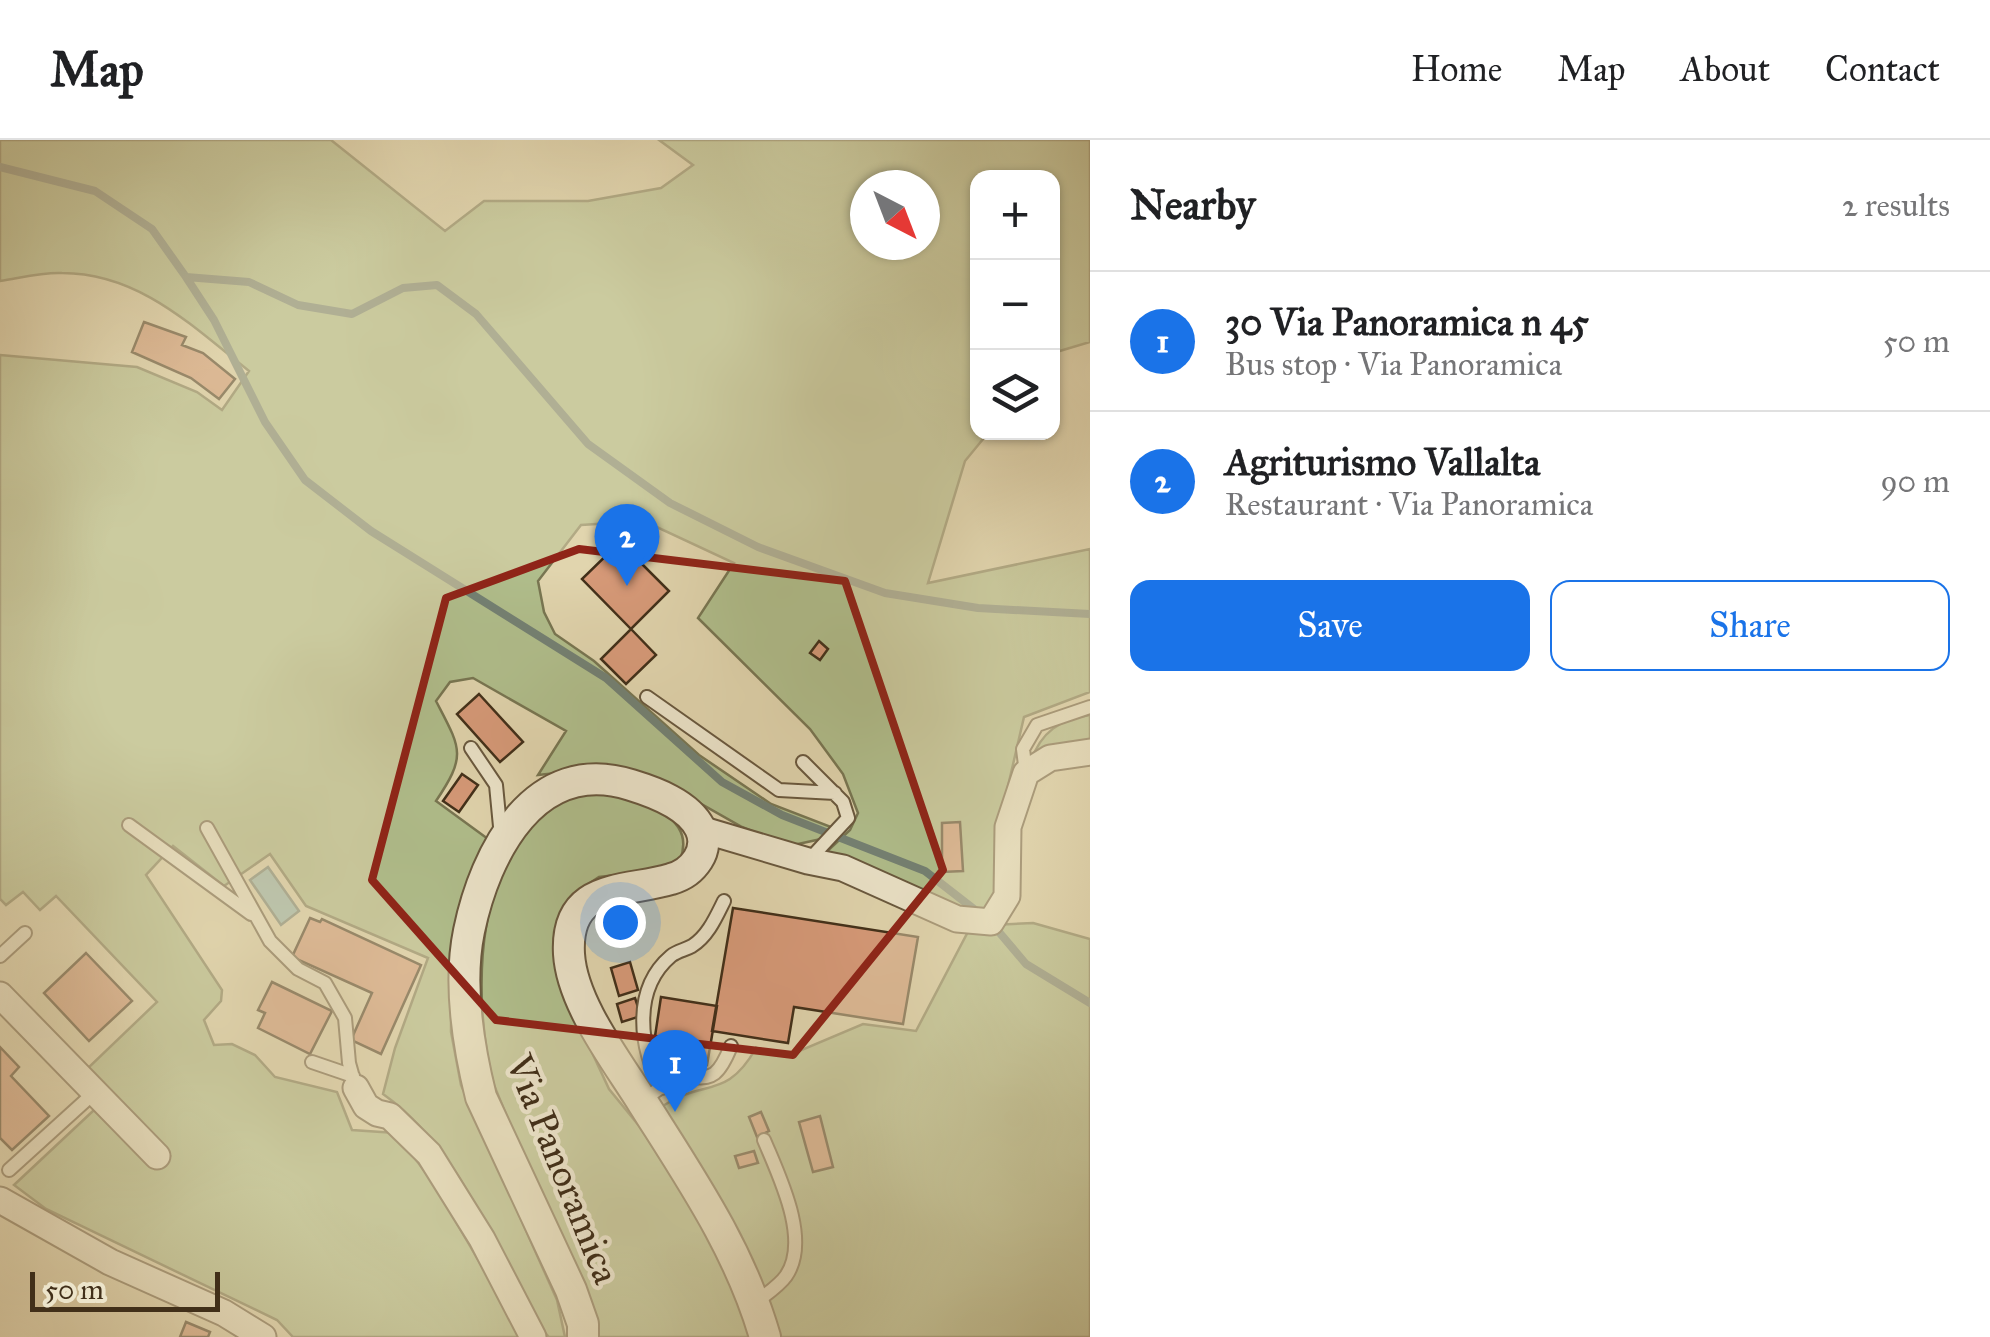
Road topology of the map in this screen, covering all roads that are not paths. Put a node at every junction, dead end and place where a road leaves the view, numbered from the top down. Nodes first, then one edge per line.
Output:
1 (647, 697) dead end
2 (1090, 706) edge
3 (471, 748) dead end
4 (1090, 752) edge
5 (803, 762) dead end
6 (1026, 773) junction
7 (835, 793) junction
8 (128, 825) dead end
9 (207, 828) dead end
10 (700, 829) junction
11 (501, 845) junction
12 (817, 854) junction
13 (724, 902) dead end
14 (257, 918) junction
15 (25, 933) dead end
16 (0, 956) edge
17 (0, 995) edge
18 (732, 1046) dead end
19 (312, 1062) dead end
20 (354, 1082) junction
21 (95, 1092) junction
22 (652, 1094) junction
23 (764, 1140) dead end
24 (157, 1156) dead end
25 (10, 1170) dead end
26 (0, 1200) edge
27 (756, 1303) junction
28 (264, 1337) edge
29 (533, 1337) edge
30 (583, 1337) edge
31 (765, 1337) edge

1 - 7 lane
2 - 6 lane
3 - 11 lane
4 - 6 street
5 - 7 lane
6 - 12 street
7 - 12 lane
8 - 14 lane
9 - 14 lane
10 - 11 street, Via Panoramica
10 - 12 street
10 - 22 street
11 - 30 street, Via Panoramica
13 - 22 lane
14 - 20 lane
15 - 16 lane
17 - 21 street
18 - 22 lane
19 - 20 lane
20 - 29 street
21 - 24 street
21 - 25 lane
22 - 27 street
23 - 27 lane
26 - 28 street
27 - 31 street

